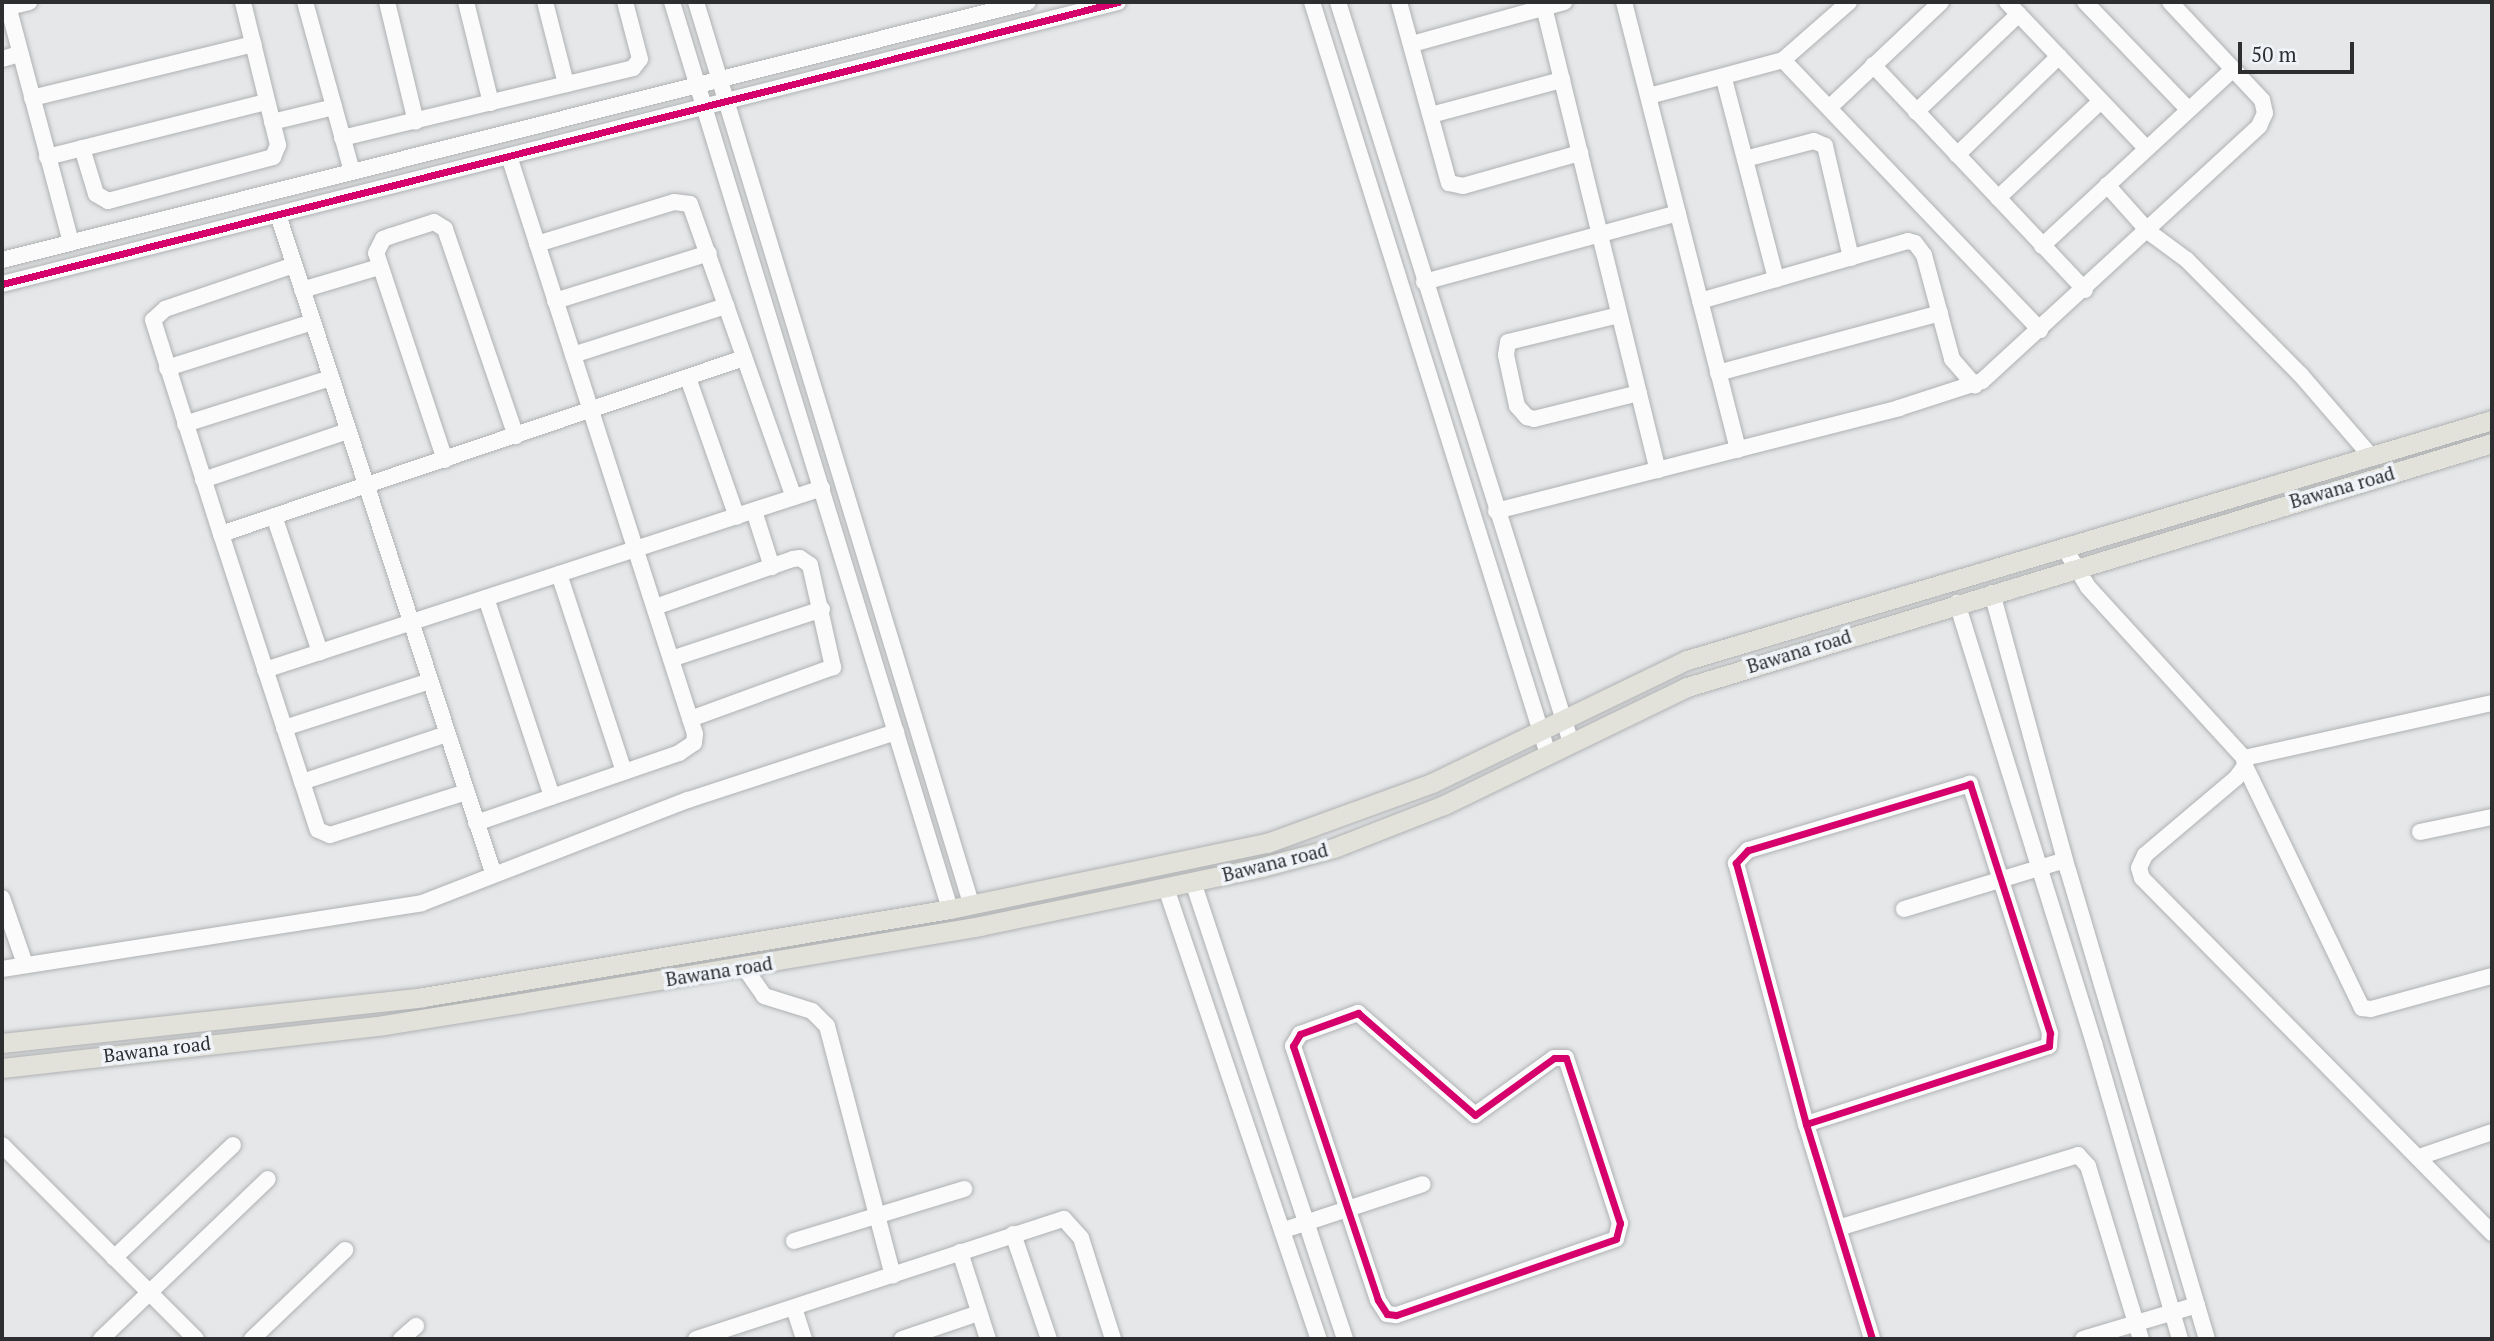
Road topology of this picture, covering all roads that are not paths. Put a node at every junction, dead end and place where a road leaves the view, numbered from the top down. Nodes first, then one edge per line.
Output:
1 (29, 2) edge
2 (243, 2) edge
3 (305, 2) edge
4 (387, 2) edge
5 (466, 2) edge
6 (545, 2) edge
7 (625, 2) edge
8 (672, 2) edge
9 (696, 2) edge
10 (1028, 2) edge
11 (1118, 2) edge
12 (1312, 2) edge
13 (1338, 2) edge
14 (1399, 2) edge
15 (1564, 2) edge
16 (1624, 2) edge
17 (1849, 2) edge
18 (1941, 2) edge
19 (2007, 2) edge
20 (2085, 2) edge
21 (2170, 2) edge
22 (8, 4) edge
23 (1544, 7) junction
24 (1922, 8) edge
25 (2020, 15) junction
26 (253, 44) junction
27 (1412, 44) junction
28 (20, 54) junction
29 (2059, 56) junction
30 (2, 59) edge
31 (1783, 60) junction
32 (1873, 65) junction
33 (2232, 69) junction
34 (1562, 79) junction
35 (1724, 79) junction
36 (720, 80) junction
37 (566, 85) junction
38 (698, 85) junction
39 (1649, 96) junction
40 (32, 98) junction
41 (2101, 100) junction
42 (266, 102) junction
43 (726, 102) junction
44 (491, 103) junction
45 (334, 107) junction
46 (706, 107) junction
47 (1830, 107) junction
48 (2188, 109) junction
49 (1916, 112) junction
50 (1431, 115) junction
51 (272, 122) junction
52 (416, 122) junction
53 (342, 138) junction
54 (82, 148) junction
55 (2146, 148) junction
56 (1580, 153) junction
57 (1956, 155) junction
58 (509, 156) junction
59 (47, 157) junction
60 (1745, 159) junction
61 (352, 172) junction
62 (2107, 185) junction
63 (1998, 198) junction
64 (1678, 213) junction
65 (278, 215) junction
66 (2149, 232) junction
67 (1601, 236) junction
68 (71, 242) junction
69 (537, 244) junction
70 (2042, 246) junction
71 (709, 253) junction
72 (1851, 258) junction
73 (2, 260) edge
74 (294, 265) junction
75 (379, 267) junction
76 (1776, 279) junction
77 (1424, 282) junction
78 (2, 284) edge
79 (302, 290) junction
80 (2085, 290) junction
81 (555, 301) junction
82 (1700, 301) junction
83 (726, 306) junction
84 (1940, 313) junction
85 (1619, 315) junction
86 (313, 322) junction
87 (2040, 330) junction
88 (573, 355) junction
89 (744, 358) junction
90 (167, 368) junction
91 (1718, 373) junction
92 (331, 378) junction
93 (688, 378) junction
94 (1975, 386) junction
95 (1639, 393) junction
96 (591, 411) junction
97 (2492, 420) edge
98 (185, 424) junction
99 (348, 431) junction
100 (516, 436) junction
101 (2492, 443) edge
102 (1738, 450) junction
103 (2369, 454) junction
104 (445, 460) junction
105 (1658, 470) junction
106 (203, 480) junction
107 (366, 486) junction
108 (822, 488) junction
109 (794, 498) junction
110 (754, 511) junction
111 (1496, 511) junction
112 (274, 516) junction
113 (737, 517) junction
114 (220, 534) junction
115 (636, 549) junction
116 (2065, 549) junction
117 (772, 566) junction
118 (2076, 571) junction
119 (559, 574) junction
120 (1992, 593) junction
121 (485, 598) junction
122 (1957, 603) junction
123 (655, 607) junction
124 (822, 609) junction
125 (412, 622) junction
126 (320, 652) junction
127 (671, 659) junction
128 (265, 670) junction
129 (430, 681) junction
130 (2492, 703) edge
131 (690, 719) junction
132 (1565, 722) junction
133 (284, 728) junction
134 (896, 732) junction
135 (1542, 733) junction
136 (447, 734) junction
137 (1571, 743) junction
138 (1548, 754) junction
139 (2244, 762) junction
140 (624, 772) junction
141 (302, 782) junction
142 (466, 792) junction
143 (552, 796) junction
144 (2492, 817) edge
145 (476, 823) junction
146 (2420, 832) dead end
147 (2066, 860) junction
148 (2040, 869) junction
149 (494, 875) junction
150 (2000, 881) junction
151 (1193, 882) junction
152 (1166, 888) junction
153 (2, 898) edge
154 (971, 903) junction
155 (950, 909) junction
156 (1904, 909) dead end
157 (25, 964) junction
158 (744, 967) junction
159 (2, 969) edge
160 (2492, 976) edge
161 (2, 1043) edge
162 (2, 1068) edge
163 (1806, 1124) junction
164 (2492, 1132) edge
165 (2, 1145) edge
166 (233, 1145) dead end
167 (2419, 1157) junction
168 (268, 1179) dead end
169 (1423, 1184) dead end
170 (964, 1189) dead end
171 (1349, 1209) junction
172 (877, 1215) junction
173 (1308, 1222) junction
174 (1838, 1227) junction
175 (1284, 1230) junction
176 (2492, 1233) edge
177 (1013, 1234) junction
178 (794, 1241) dead end
179 (345, 1250) dead end
180 (960, 1252) junction
181 (114, 1258) junction
182 (893, 1275) junction
183 (149, 1293) junction
184 (2197, 1305) junction
185 (794, 1308) junction
186 (2172, 1312) junction
187 (979, 1313) junction
188 (2136, 1323) junction
189 (416, 1325) dead end
190 (736, 1333) edge
191 (101, 1339) edge
192 (196, 1339) edge
193 (252, 1339) edge
194 (401, 1339) edge
195 (696, 1339) edge
196 (804, 1339) edge
197 (902, 1339) edge
198 (988, 1339) edge
199 (1049, 1339) edge
200 (1113, 1339) edge
201 (1319, 1339) edge
202 (1345, 1339) edge
203 (1872, 1339) edge
204 (2084, 1339) edge
205 (2141, 1339) edge
206 (2180, 1339) edge
207 (2207, 1339) edge

1 - 22 street
2 - 26 street
3 - 45 street
4 - 52 street
5 - 44 street
6 - 37 street
7 - 37 street
8 - 38 street
9 - 36 street
10 - 36 street
11 - 43 street
12 - 135 street
13 - 77 street
14 - 27 street
15 - 23 street
16 - 39 street
17 - 31 street
18 - 24 street
19 - 25 street
20 - 48 street
21 - 33 street
22 - 28 street
23 - 27 street
23 - 34 street
24 - 32 street
25 - 29 street
25 - 49 street
26 - 40 street
26 - 42 street
27 - 50 street
28 - 30 street
28 - 40 street
29 - 41 street
29 - 57 street
31 - 35 street
31 - 47 street
32 - 47 street
32 - 49 street
33 - 48 street
33 - 66 street
34 - 50 street
34 - 56 street
35 - 39 street
35 - 60 street
36 - 38 street
36 - 43 street
37 - 44 street
38 - 46 street
38 - 61 street
39 - 64 street
40 - 59 street
41 - 55 street
41 - 63 street
42 - 51 street
42 - 54 street
43 - 46 street
43 - 154 street
44 - 52 street
45 - 51 street
45 - 53 street
46 - 58 street
46 - 108 street
47 - 87 street
48 - 55 street
49 - 57 street
50 - 56 street
51 - 54 street
52 - 53 street
53 - 61 street
54 - 59 street
55 - 62 street
56 - 67 street
57 - 63 street
58 - 65 street
58 - 69 street
59 - 68 street
60 - 72 street
60 - 76 street
61 - 68 street
62 - 66 street
62 - 70 street
63 - 70 street
64 - 67 street
64 - 82 street
65 - 74 street
65 - 78 street
66 - 80 street
66 - 103 street
67 - 77 street
67 - 85 street
68 - 73 street
69 - 71 street
69 - 81 street
70 - 80 street
71 - 81 street
71 - 83 street
72 - 76 street
72 - 84 street
74 - 79 street
74 - 90 street
75 - 79 street
75 - 100 street
75 - 104 street
76 - 82 street
77 - 111 street
79 - 86 street
80 - 87 street
81 - 88 street
82 - 91 street
83 - 88 street
83 - 89 street
84 - 91 street
84 - 94 street
85 - 95 street
85 - 95 street
86 - 90 street
86 - 92 street
87 - 94 street
88 - 96 street
89 - 93 street
89 - 109 street
90 - 98 street
91 - 102 street
92 - 98 street
92 - 99 street
93 - 96 street
93 - 113 street
94 - 102 street
95 - 105 street
96 - 100 street
96 - 115 street
97 - 103 main road, Bawana road
98 - 106 street
99 - 106 street
99 - 107 street
100 - 104 street
101 - 118 main road, Bawana road
102 - 105 street
103 - 116 main road, Bawana road
104 - 107 street
105 - 111 street
106 - 114 street
107 - 112 street
107 - 125 street
108 - 109 street
108 - 134 street
109 - 110 street
110 - 113 street
110 - 117 street
111 - 132 street
112 - 114 street
112 - 126 street
113 - 115 street
114 - 128 street
115 - 119 street
115 - 123 street
116 - 118 street
116 - 132 main road, Bawana road
117 - 123 street
117 - 124 street
118 - 120 main road, Bawana road
118 - 139 street
119 - 121 street
119 - 140 street
120 - 122 main road, Bawana road
120 - 147 street
121 - 125 street
121 - 143 street
122 - 137 main road, Bawana road
122 - 148 street
123 - 127 street
124 - 127 street
124 - 131 street
125 - 126 street
125 - 129 street
126 - 128 street
127 - 131 street
128 - 133 street
129 - 133 street
129 - 136 street
130 - 139 street
131 - 140 street
132 - 135 main road, Bawana road
132 - 137 street
133 - 141 street
134 - 149 street
134 - 155 street
135 - 138 street
135 - 154 main road, Bawana road
136 - 141 street
136 - 142 street
137 - 138 main road, Bawana road
138 - 151 main road, Bawana road
139 - 160 street
139 - 167 street
140 - 143 street
141 - 142 street
142 - 145 street
143 - 145 street
144 - 146 street
145 - 149 street
147 - 148 street
147 - 184 street
148 - 150 street
148 - 186 street
149 - 157 street
150 - 156 street
150 - 163 street
150 - 163 street
151 - 152 main road, Bawana road
151 - 173 street
152 - 158 main road, Bawana road
152 - 175 street
153 - 157 street
154 - 155 main road, Bawana road
155 - 161 main road, Bawana road
157 - 159 street
158 - 162 main road, Bawana road
158 - 172 street
163 - 174 street
164 - 167 street
165 - 181 street
166 - 181 street
167 - 176 street
168 - 183 street
169 - 171 street
170 - 172 street
171 - 171 street
171 - 173 street
172 - 178 street
172 - 182 street
173 - 175 street
173 - 202 street
174 - 188 street
174 - 203 street
175 - 201 street
177 - 180 street
177 - 199 street
177 - 200 street
179 - 193 street
180 - 182 street
180 - 187 street
181 - 183 street
182 - 185 street
183 - 191 street
183 - 192 street
184 - 186 street
184 - 207 street
185 - 190 street
185 - 196 street
186 - 188 street
186 - 206 street
187 - 197 street
187 - 198 street
188 - 204 street
188 - 205 street
189 - 194 street
190 - 195 street

